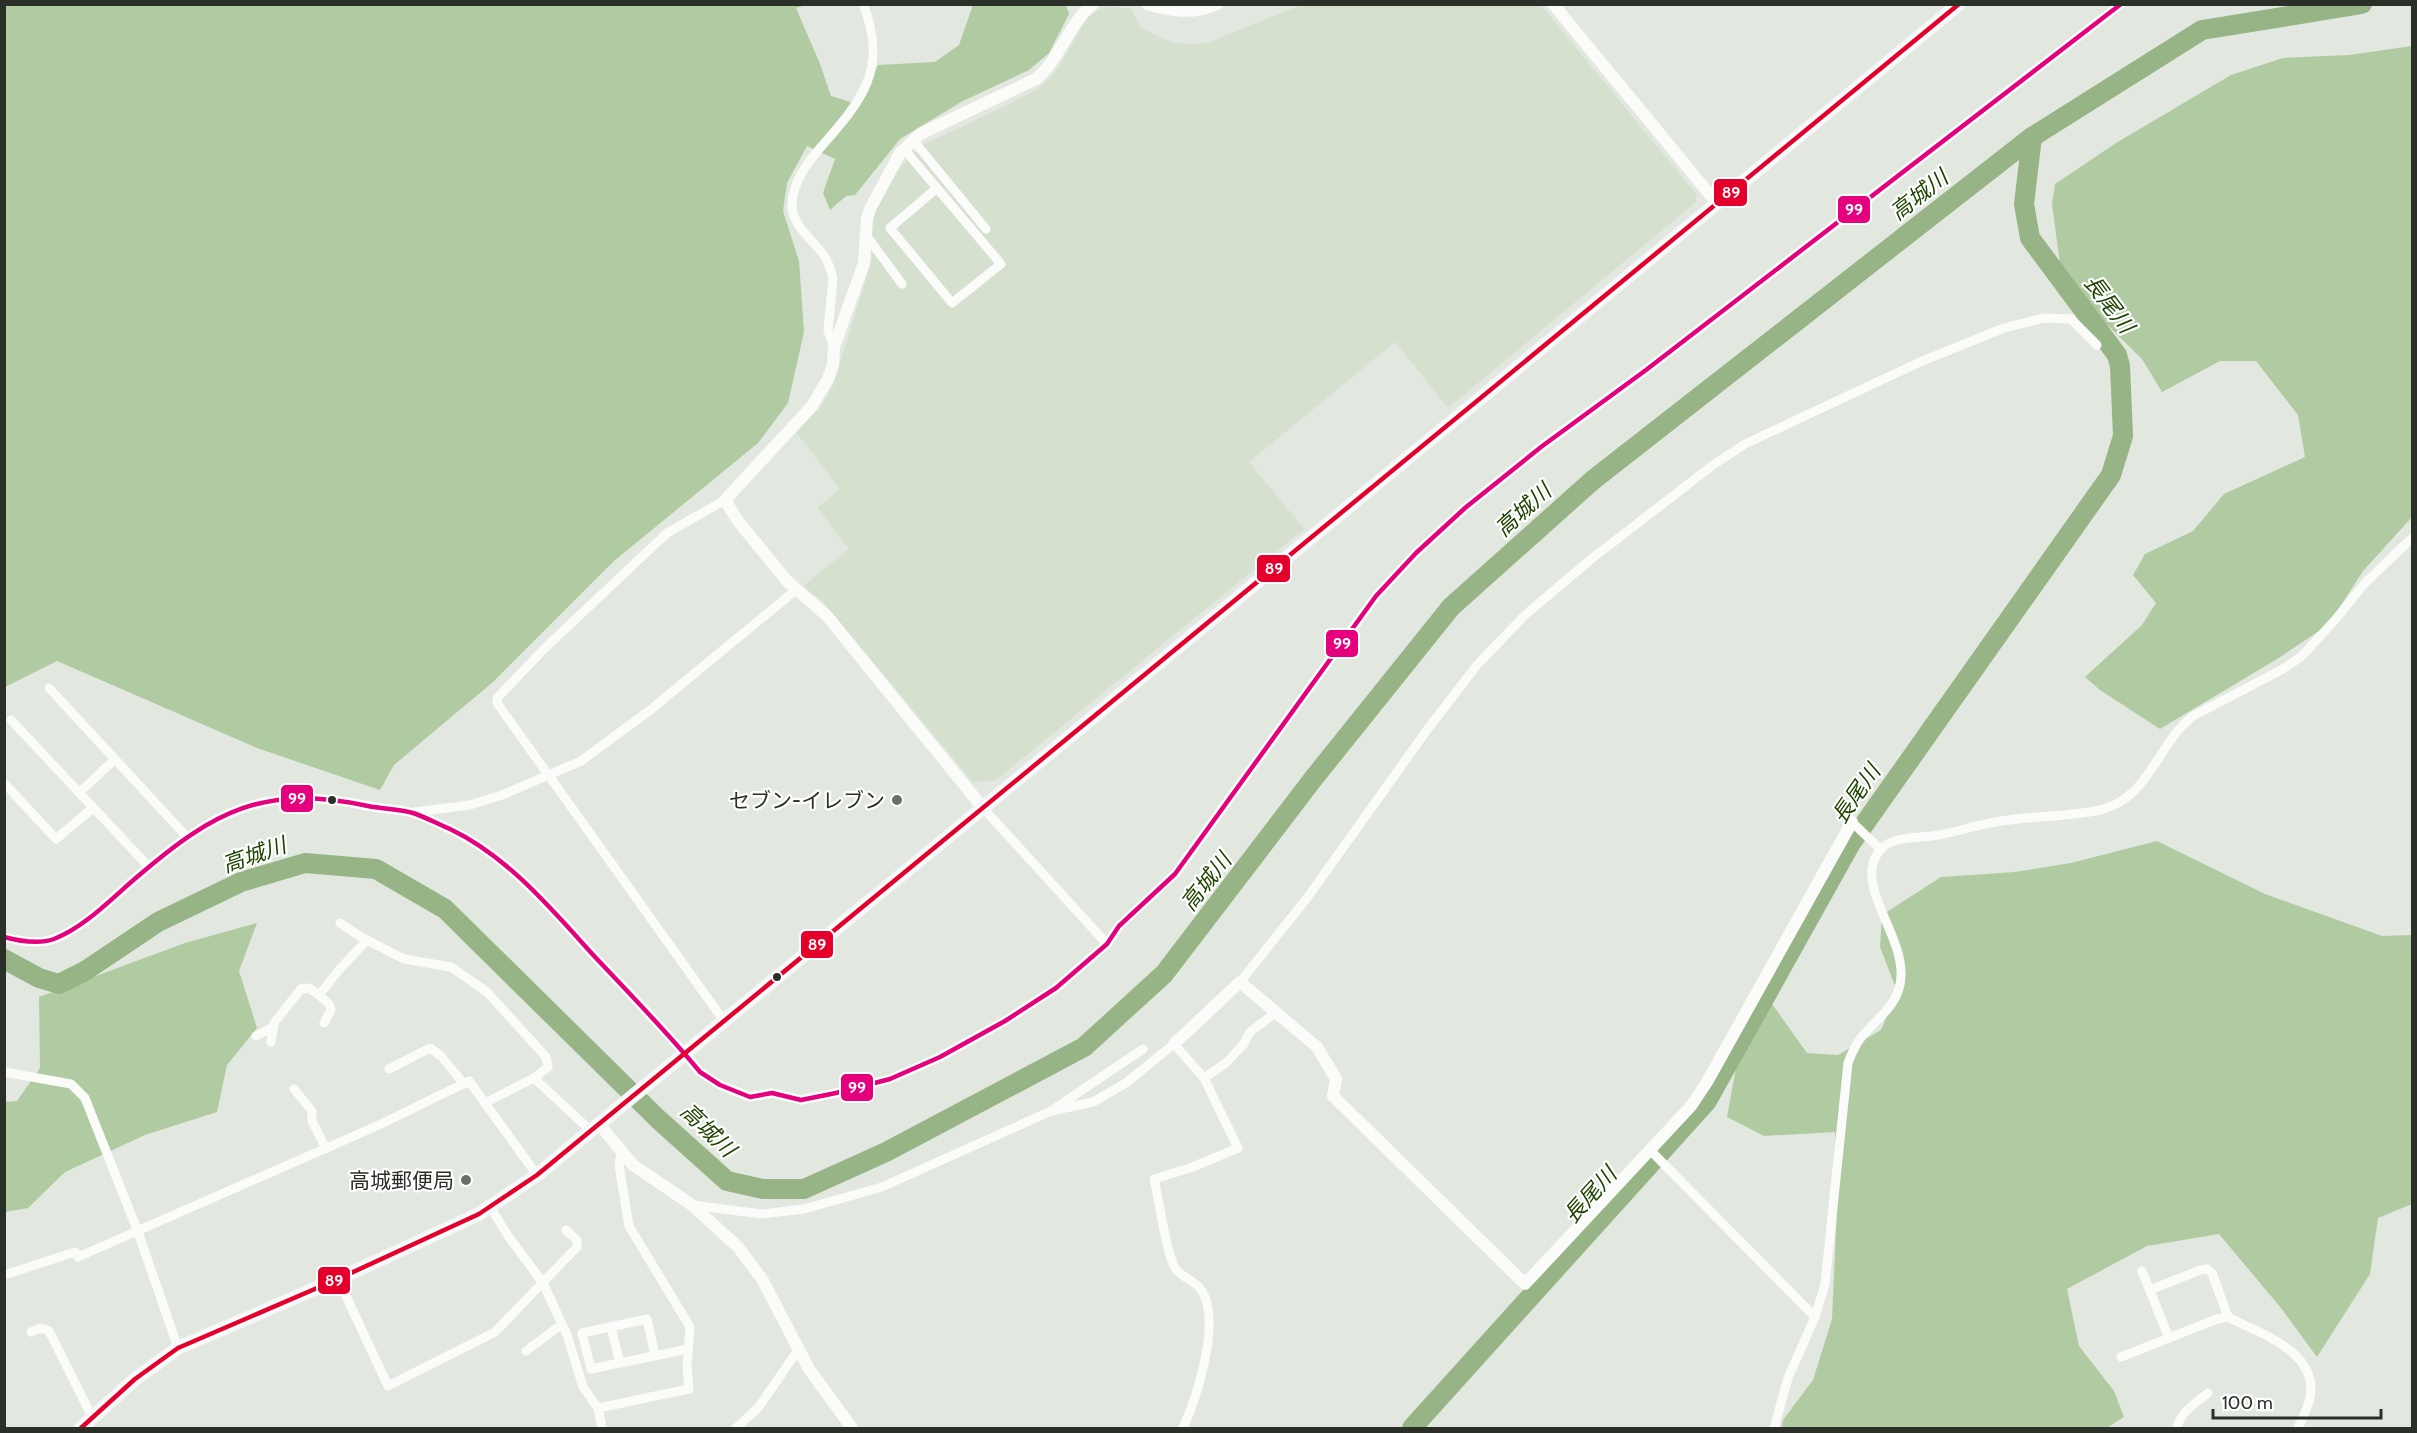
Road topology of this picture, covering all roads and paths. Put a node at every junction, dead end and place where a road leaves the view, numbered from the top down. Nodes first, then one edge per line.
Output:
1 (863, 4) edge
2 (1093, 4) edge
3 (1147, 4) edge
4 (1217, 4) edge
5 (1553, 4) edge
6 (1959, 4) edge
7 (2121, 4) edge
8 (909, 145) junction
9 (937, 188) junction
10 (1716, 202) junction
11 (986, 229) dead end
12 (866, 235) junction
13 (902, 284) dead end
14 (2097, 345) dead end
15 (834, 347) junction
16 (725, 500) junction
17 (2412, 538) edge
18 (797, 589) junction
19 (49, 688) dead end
20 (11, 720) dead end
21 (115, 759) junction
22 (548, 775) junction
23 (4, 783) edge
24 (80, 793) junction
25 (93, 808) junction
26 (983, 808) junction
27 (411, 813) junction
28 (1854, 824) joint
29 (187, 837) junction
30 (1880, 849) junction
31 (148, 867) junction
32 (340, 923) dead end
33 (4, 937) edge
34 (368, 940) junction
35 (1107, 944) junction
36 (1240, 982) junction
37 (319, 995) junction
38 (1275, 1013) junction
39 (724, 1021) junction
40 (324, 1023) dead end
41 (273, 1028) junction
42 (256, 1036) dead end
43 (271, 1042) dead end
44 (1174, 1044) junction
45 (1143, 1049) dead end
46 (685, 1054) junction
47 (389, 1069) dead end
48 (4, 1072) edge
49 (534, 1078) junction
50 (1204, 1078) junction
51 (464, 1084) junction
52 (294, 1089) dead end
53 (485, 1103) junction
54 (1051, 1112) junction
55 (595, 1128) junction
56 (326, 1149) junction
57 (621, 1153) junction
58 (1654, 1154) junction
59 (537, 1175) junction
60 (692, 1205) junction
61 (491, 1208) junction
62 (566, 1230) dead end
63 (138, 1232) junction
64 (2142, 1271) dead end
65 (4, 1275) edge
66 (338, 1279) junction
67 (543, 1283) junction
68 (2150, 1290) junction
69 (1815, 1317) junction
70 (2228, 1317) junction
71 (562, 1324) junction
72 (611, 1327) junction
73 (31, 1332) dead end
74 (2169, 1338) junction
75 (178, 1348) junction
76 (688, 1349) junction
77 (798, 1350) junction
78 (526, 1351) dead end
79 (655, 1355) junction
80 (2121, 1357) dead end
81 (620, 1364) junction
82 (2208, 1393) dead end
83 (598, 1408) junction
84 (93, 1419) junction
85 (81, 1428) edge
86 (602, 1428) edge
87 (736, 1428) edge
88 (852, 1428) edge
89 (1184, 1428) edge
90 (1774, 1428) edge
91 (2177, 1428) edge
92 (2298, 1428) edge

1 - 15 street
2 - 8 street
3 - 4 street
5 - 10 street
6 - 10 main road
7 - 35 street
8 - 9 street
8 - 11 street
8 - 12 street
9 - 9 street
10 - 26 main road
12 - 13 street
12 - 15 street
14 - 36 street
15 - 16 street
16 - 18 street
16 - 22 street
17 - 30 street
18 - 22 street
18 - 26 street
19 - 21 street
20 - 24 street
21 - 24 street
21 - 29 street
22 - 27 street
22 - 39 street
23 - 25 street
24 - 25 street
25 - 31 street
26 - 35 street
26 - 39 main road
27 - 29 street
27 - 46 street
28 - 30 street
28 - 58 street
29 - 31 street
30 - 69 street
31 - 33 street
32 - 34 street
34 - 37 street
34 - 49 street
35 - 46 street
36 - 38 street
36 - 44 street
37 - 40 street
37 - 41 street
38 - 50 street
38 - 58 street
39 - 46 main road
41 - 42 street
41 - 43 street
44 - 50 street
44 - 54 street
45 - 54 street
46 - 55 main road
47 - 51 street
48 - 63 street
49 - 53 street
49 - 55 street
50 - 89 street
51 - 53 street
51 - 56 street
52 - 56 street
53 - 59 street
54 - 60 street
55 - 57 street
55 - 59 main road
56 - 63 street
57 - 60 street
57 - 76 street
58 - 69 street
59 - 61 main road
60 - 77 street
61 - 66 main road
61 - 67 street
62 - 67 street
63 - 65 street
63 - 75 street
64 - 68 street
66 - 67 street
66 - 75 main road
67 - 71 street
68 - 70 street
68 - 74 street
69 - 90 street
70 - 74 street
70 - 92 street
71 - 78 street
71 - 83 street
72 - 79 street
72 - 81 street
72 - 81 street
73 - 84 street
74 - 80 street
75 - 84 main road
76 - 79 street
76 - 83 street
77 - 87 street
77 - 88 street
79 - 81 street
82 - 91 street
83 - 86 street
84 - 85 main road

